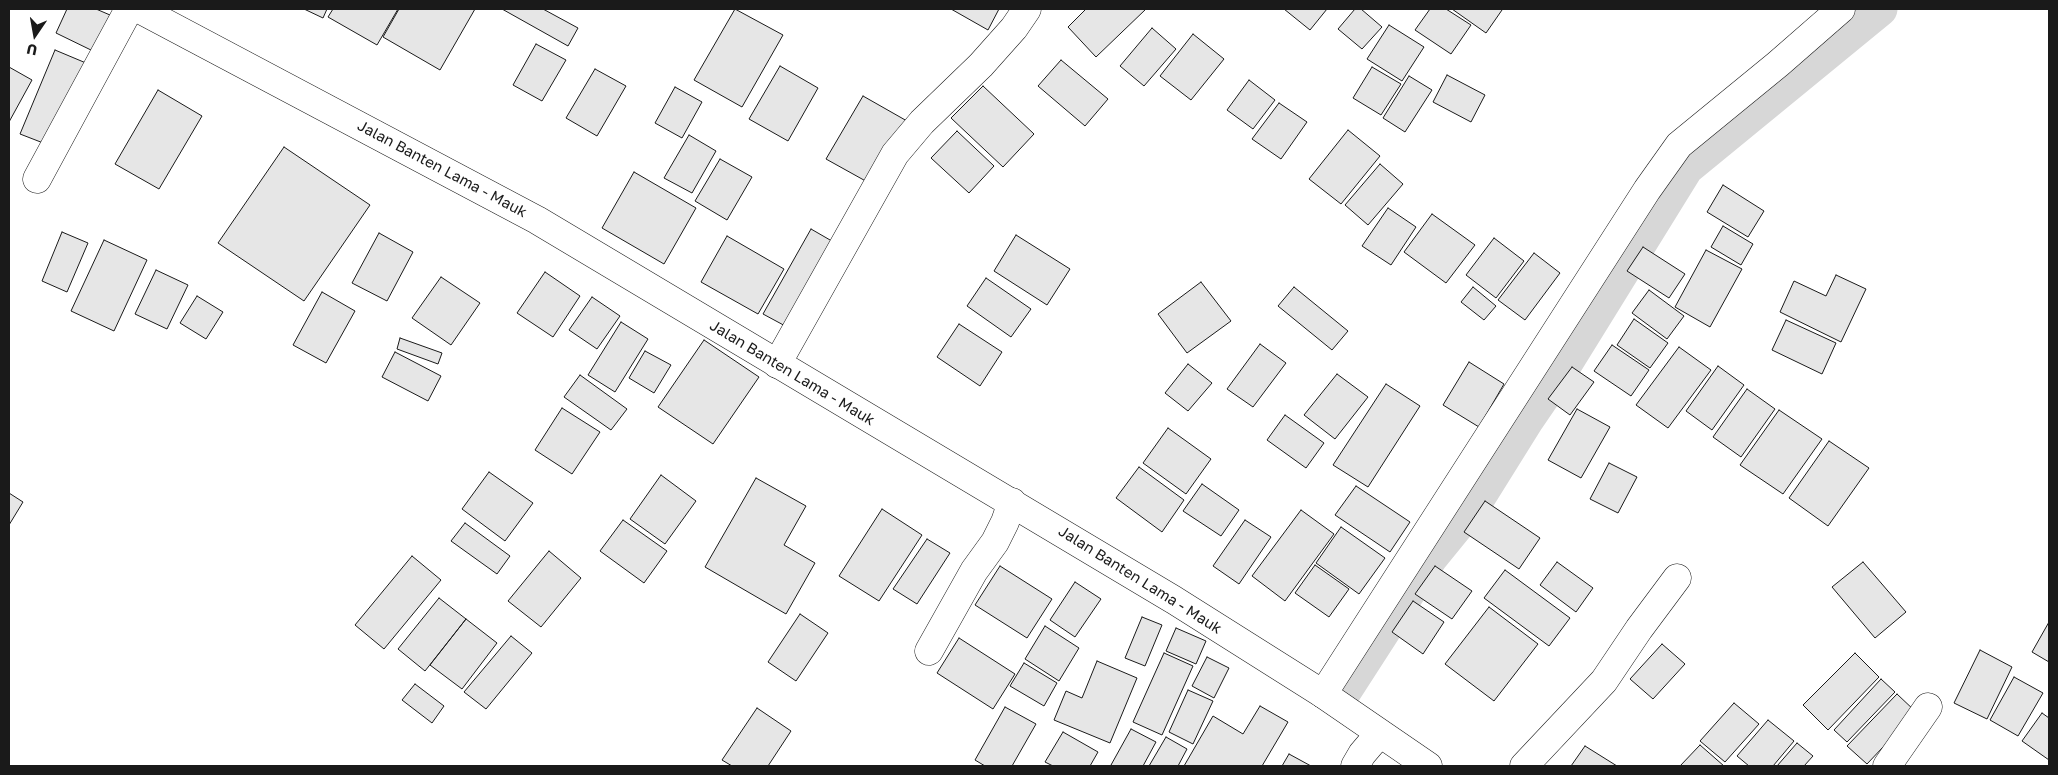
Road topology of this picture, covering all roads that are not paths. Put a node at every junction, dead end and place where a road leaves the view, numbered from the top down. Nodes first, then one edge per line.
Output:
1 (129, 9) edge
2 (139, 9) edge
3 (1027, 9) edge
4 (1841, 9) edge
5 (37, 179) dead end
6 (777, 364) junction
7 (1012, 502) junction
8 (1677, 578) dead end
9 (929, 651) dead end
10 (1323, 694) junction
11 (1928, 707) dead end
12 (1379, 734) junction
13 (1355, 766) edge
14 (1428, 766) edge
15 (1524, 766) edge
16 (1887, 766) edge

1 - 5 street
2 - 6 street, Jalan Banten Lama - Mauk
3 - 6 street
4 - 10 street
6 - 7 street, Jalan Banten Lama - Mauk
7 - 9 street
7 - 10 street, Jalan Banten Lama - Mauk
8 - 15 street
10 - 12 street, Jalan Banten Lama - Mauk
11 - 16 street
12 - 13 street
12 - 14 street, Jalan Banten Lama - Mauk

